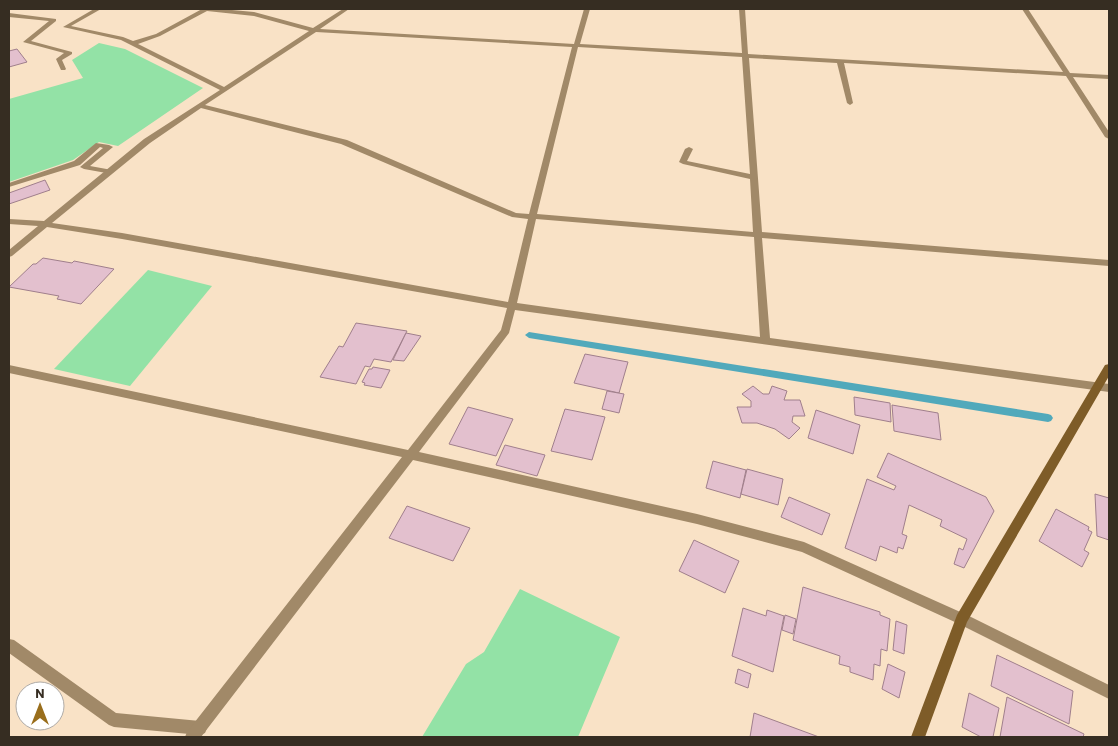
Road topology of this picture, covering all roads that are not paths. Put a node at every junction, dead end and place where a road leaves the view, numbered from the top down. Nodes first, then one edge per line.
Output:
1 (98, 9) edge
2 (206, 9) edge
3 (346, 9) edge
4 (587, 9) edge
5 (742, 9) edge
6 (1025, 9) edge
7 (9, 14) edge
8 (314, 30) junction
9 (134, 44) junction
10 (576, 44) junction
11 (744, 54) junction
12 (840, 61) junction
13 (63, 69) dead end
14 (1069, 75) junction
15 (1109, 77) edge
16 (224, 89) junction
17 (850, 103) dead end
18 (199, 106) junction
19 (1109, 137) edge
20 (689, 149) dead end
21 (109, 172) junction
22 (752, 177) junction
23 (9, 185) edge
24 (532, 217) junction
25 (9, 221) edge
26 (45, 224) junction
27 (757, 234) junction
28 (9, 254) edge
29 (1109, 263) edge
30 (512, 306) junction
31 (765, 340) junction
32 (1109, 368) edge
33 (9, 369) edge
34 (1104, 387) edge
35 (412, 455) junction
36 (962, 619) junction
37 (9, 645) edge
38 (1109, 692) edge
39 (196, 732) edge
40 (918, 737) edge

1 - 9 street
2 - 8 street
2 - 9 street
3 - 8 street
4 - 10 street
5 - 11 street
6 - 14 street
7 - 13 street
8 - 10 street
8 - 16 street
9 - 16 street
10 - 11 street
10 - 24 street
11 - 12 street
11 - 22 street
12 - 14 street
12 - 17 street
14 - 15 street
14 - 19 street
16 - 18 street
18 - 21 street
18 - 24 street
20 - 22 street
21 - 23 street
21 - 26 street
22 - 27 street
24 - 27 street
24 - 30 street
25 - 26 street
26 - 28 street
26 - 30 street
27 - 29 street
27 - 31 street
30 - 31 street
30 - 35 street
31 - 34 street
32 - 34 street
33 - 35 street
34 - 36 street
35 - 36 street
35 - 39 street
36 - 38 street
36 - 40 street
37 - 39 street

